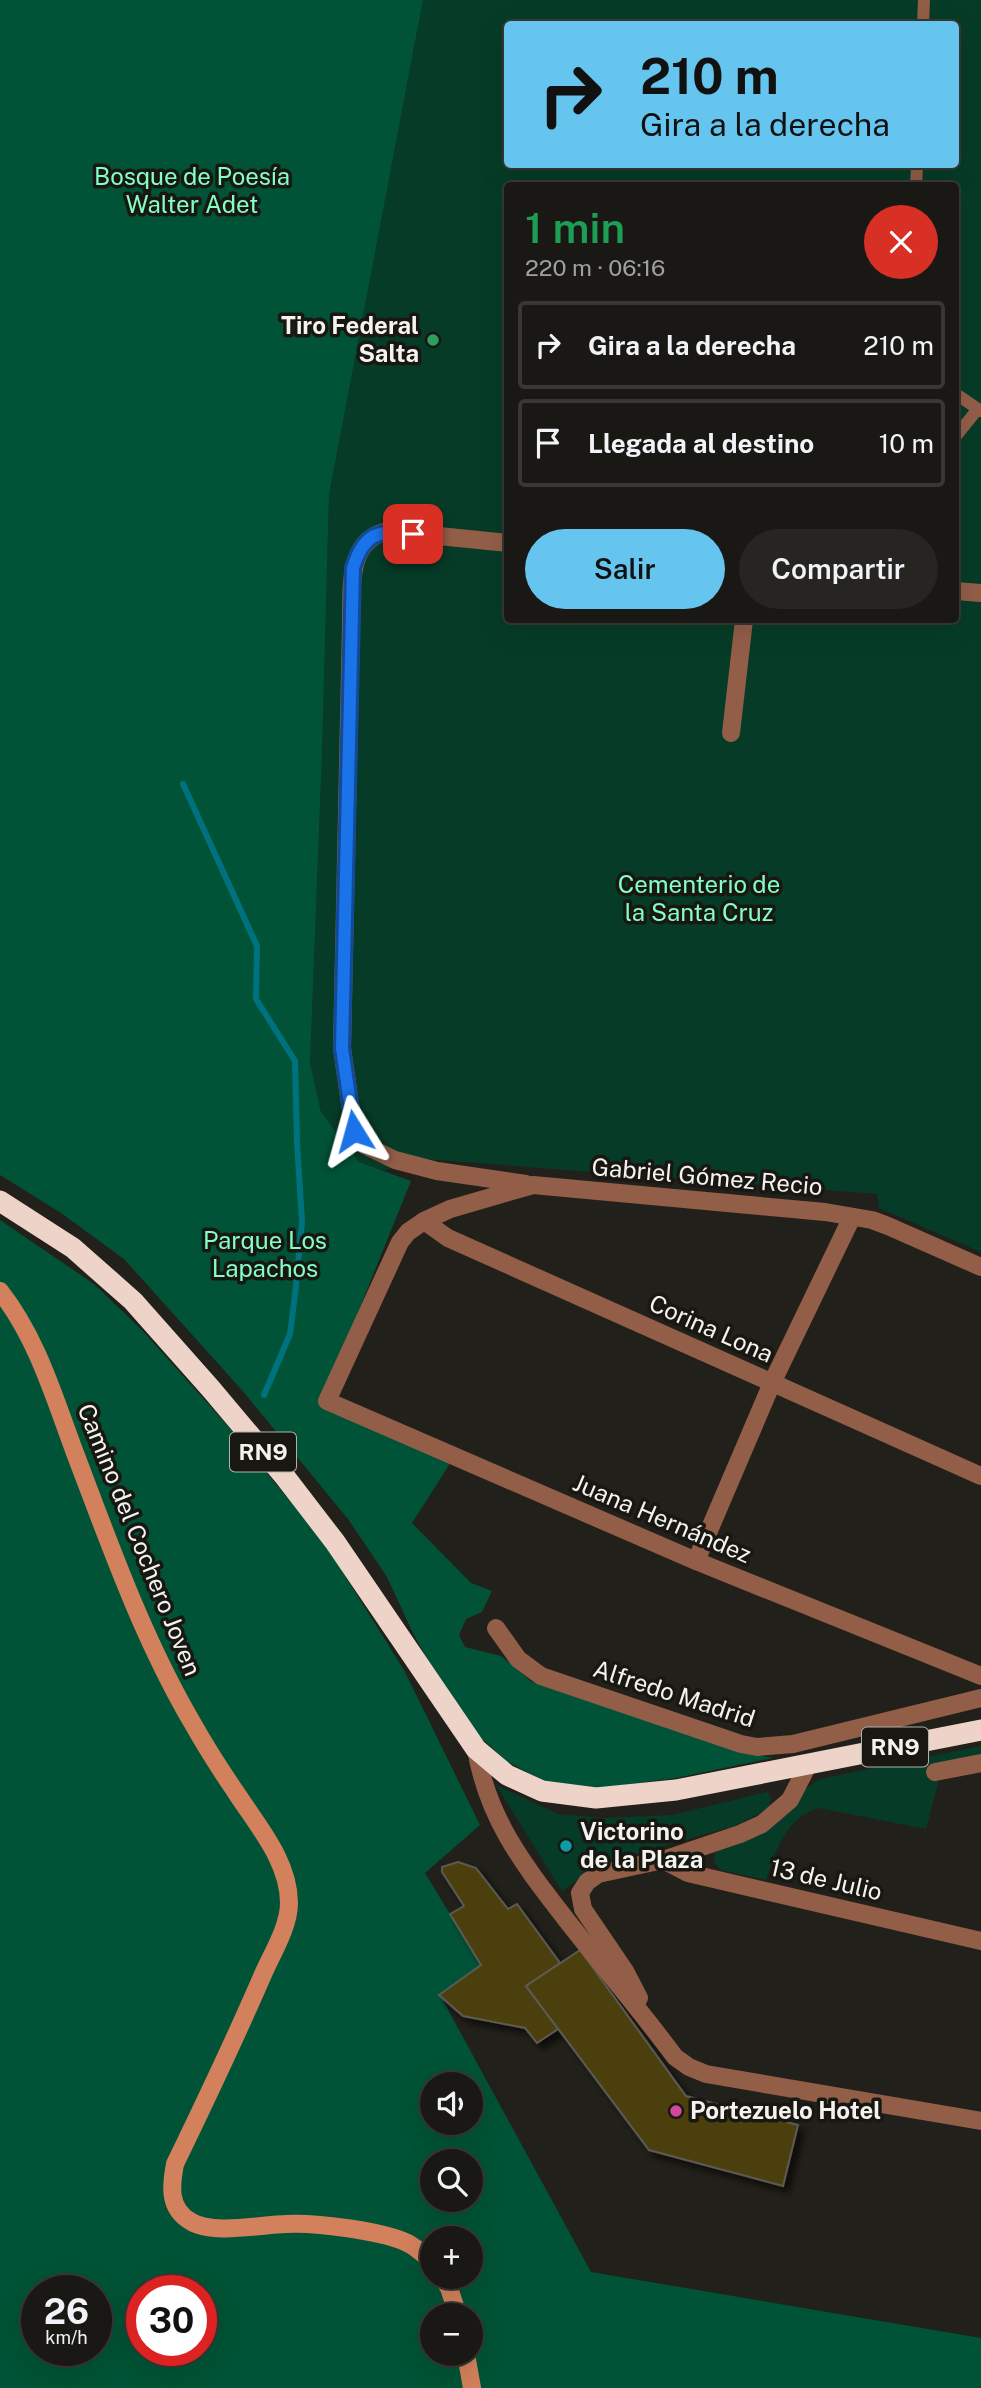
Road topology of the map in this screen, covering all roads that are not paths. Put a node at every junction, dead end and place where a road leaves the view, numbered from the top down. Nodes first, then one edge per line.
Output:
1 (924, 0) edge
2 (923, 21) edge
3 (959, 396) edge
4 (979, 410) edge
5 (959, 433) edge
6 (504, 543) edge
7 (959, 591) edge
8 (981, 593) edge
9 (744, 623) edge
10 (731, 733) dead end
11 (533, 1185) junction
12 (0, 1201) edge
13 (852, 1217) junction
14 (424, 1221) junction
15 (981, 1267) edge
16 (0, 1291) edge
17 (772, 1383) junction
18 (327, 1401) joint
19 (981, 1476) edge
20 (696, 1561) junction
21 (496, 1628) dead end
22 (981, 1676) edge
23 (981, 1699) edge
24 (981, 1730) edge
25 (476, 1749) junction
26 (981, 1763) edge
27 (808, 1765) junction
28 (935, 1772) dead end
29 (663, 1860) junction
30 (981, 1941) edge
31 (655, 2029) junction
32 (978, 2123) edge
33 (420, 2252) edge
34 (468, 2366) edge
35 (472, 2388) edge

1 - 2 lane
3 - 4 lane
4 - 5 lane
6 - 11 street
7 - 8 street
9 - 10 street
11 - 13 street, Gabriel Gómez Recio
11 - 14 street, Gabriel Gómez Recio
12 - 25 highway, RN9
13 - 15 street, Gabriel Gómez Recio
13 - 17 street
14 - 17 street, Corina Lona
14 - 18 street, Gabriel Gómez Recio
16 - 33 street, Camino del Cochero Joven
17 - 19 street, Corina Lona
17 - 20 street
18 - 20 street, Juana Hernández
20 - 22 street, Juana Hernández
21 - 23 street, Alfredo Madrid
24 - 27 highway, RN9
25 - 27 highway, RN9
25 - 31 street
26 - 28 street
27 - 29 street
29 - 30 street, 13 de Julio
29 - 31 street
31 - 32 street
34 - 35 street

